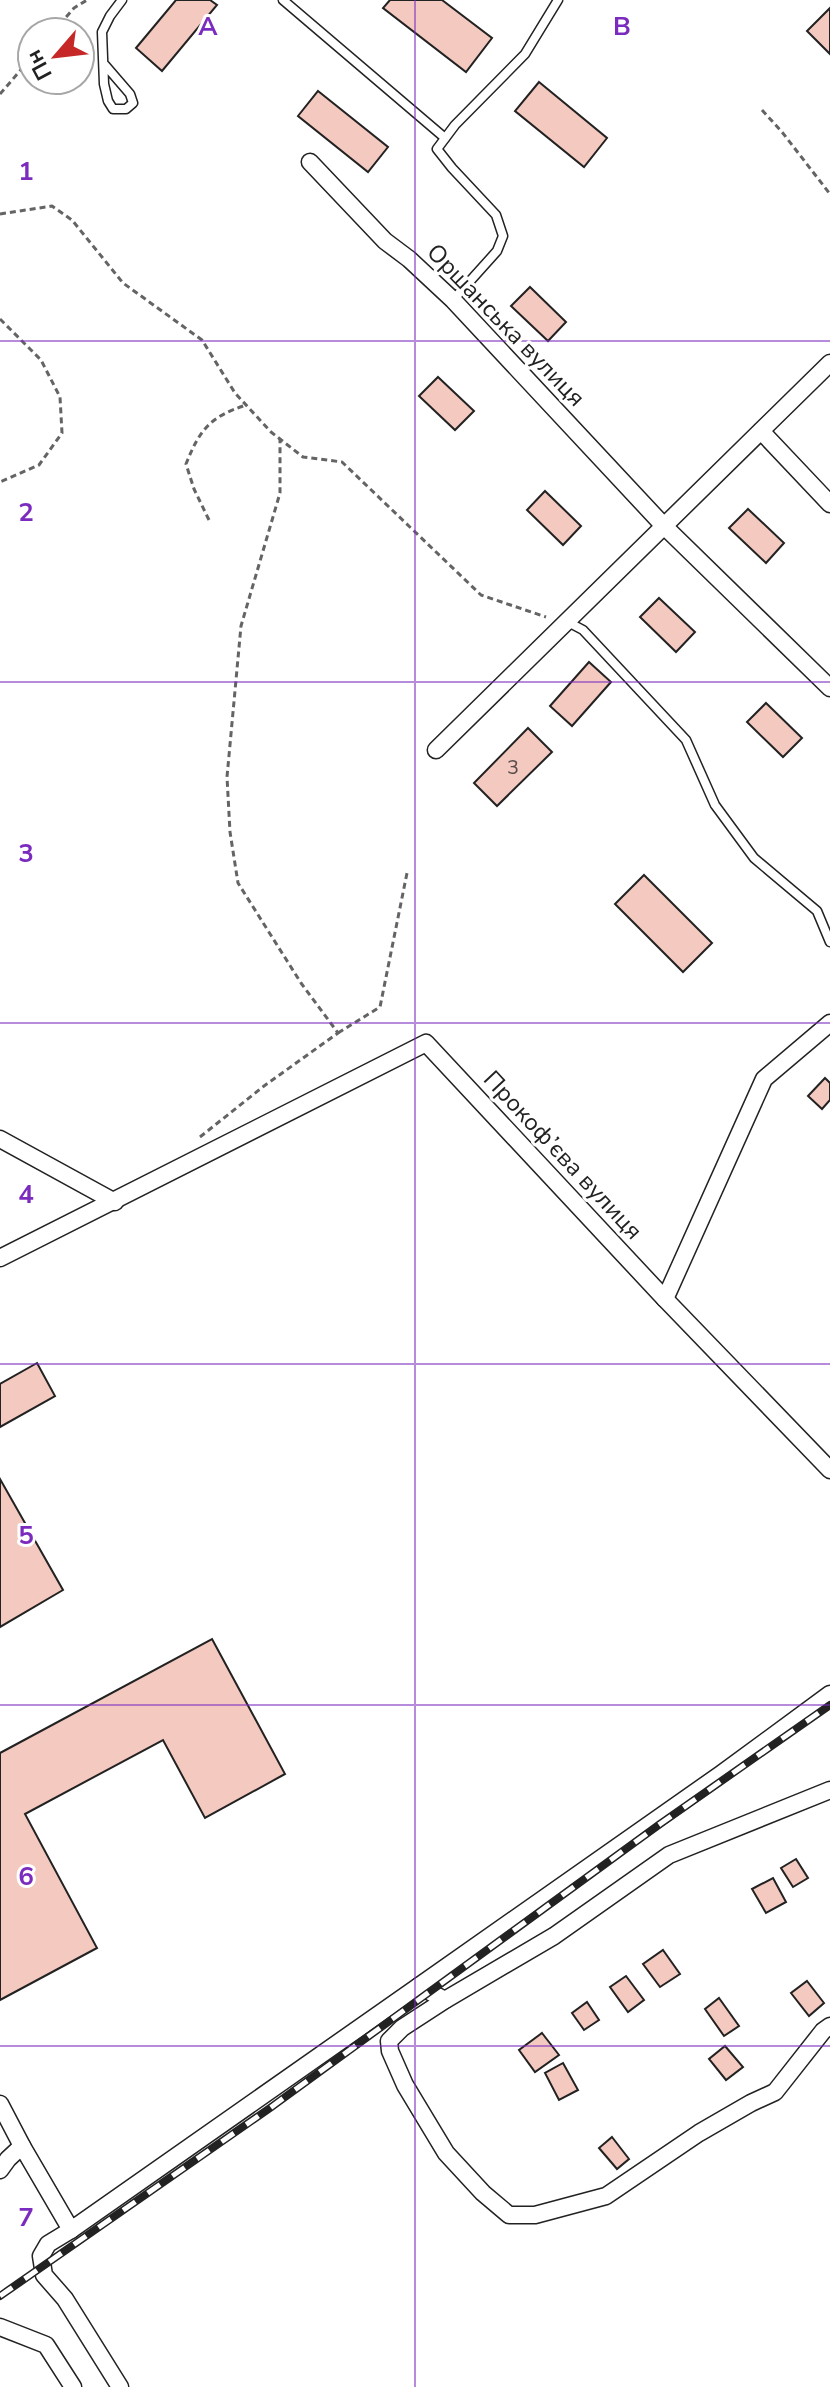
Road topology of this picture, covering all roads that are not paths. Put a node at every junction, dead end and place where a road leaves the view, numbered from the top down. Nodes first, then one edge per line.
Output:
1 (122, 0) edge
2 (283, 0) edge
3 (558, 0) edge
4 (105, 65) junction
5 (445, 138) junction
6 (310, 162) dead end
7 (453, 300) junction
8 (830, 363) edge
9 (761, 431) junction
10 (830, 504) edge
11 (663, 525) junction
12 (566, 621) junction
13 (830, 688) edge
14 (436, 750) dead end
15 (830, 942) edge
16 (830, 1023) edge
17 (0, 1139) edge
18 (115, 1202) junction
19 (0, 1258) edge
20 (665, 1299) junction
21 (830, 1470) edge
22 (830, 1694) edge
23 (830, 1790) edge
24 (419, 1986) junction
25 (445, 2000) junction
26 (830, 2026) edge
27 (0, 2104) edge
28 (22, 2146) junction
29 (0, 2170) edge
30 (71, 2230) junction
31 (0, 2327) edge
32 (73, 2387) edge
33 (120, 2387) edge

1 - 4 lane
2 - 5 lane
3 - 5 lane
4 - 4 lane
5 - 7 lane
6 - 7 street, Оршанська вулиця
7 - 11 street, Оршанська вулиця
8 - 9 street
9 - 10 street
9 - 11 street
11 - 12 street
11 - 13 street, Оршанська вулиця
12 - 14 street
12 - 15 lane
16 - 20 street
17 - 18 street
18 - 19 street
18 - 20 street, Прокоф’єва вулиця
20 - 21 street, Прокоф’єва вулиця
22 - 24 street
23 - 25 street
24 - 25 street
24 - 30 street
25 - 26 street
27 - 28 street
28 - 29 street
28 - 30 street
30 - 33 street
31 - 32 street

